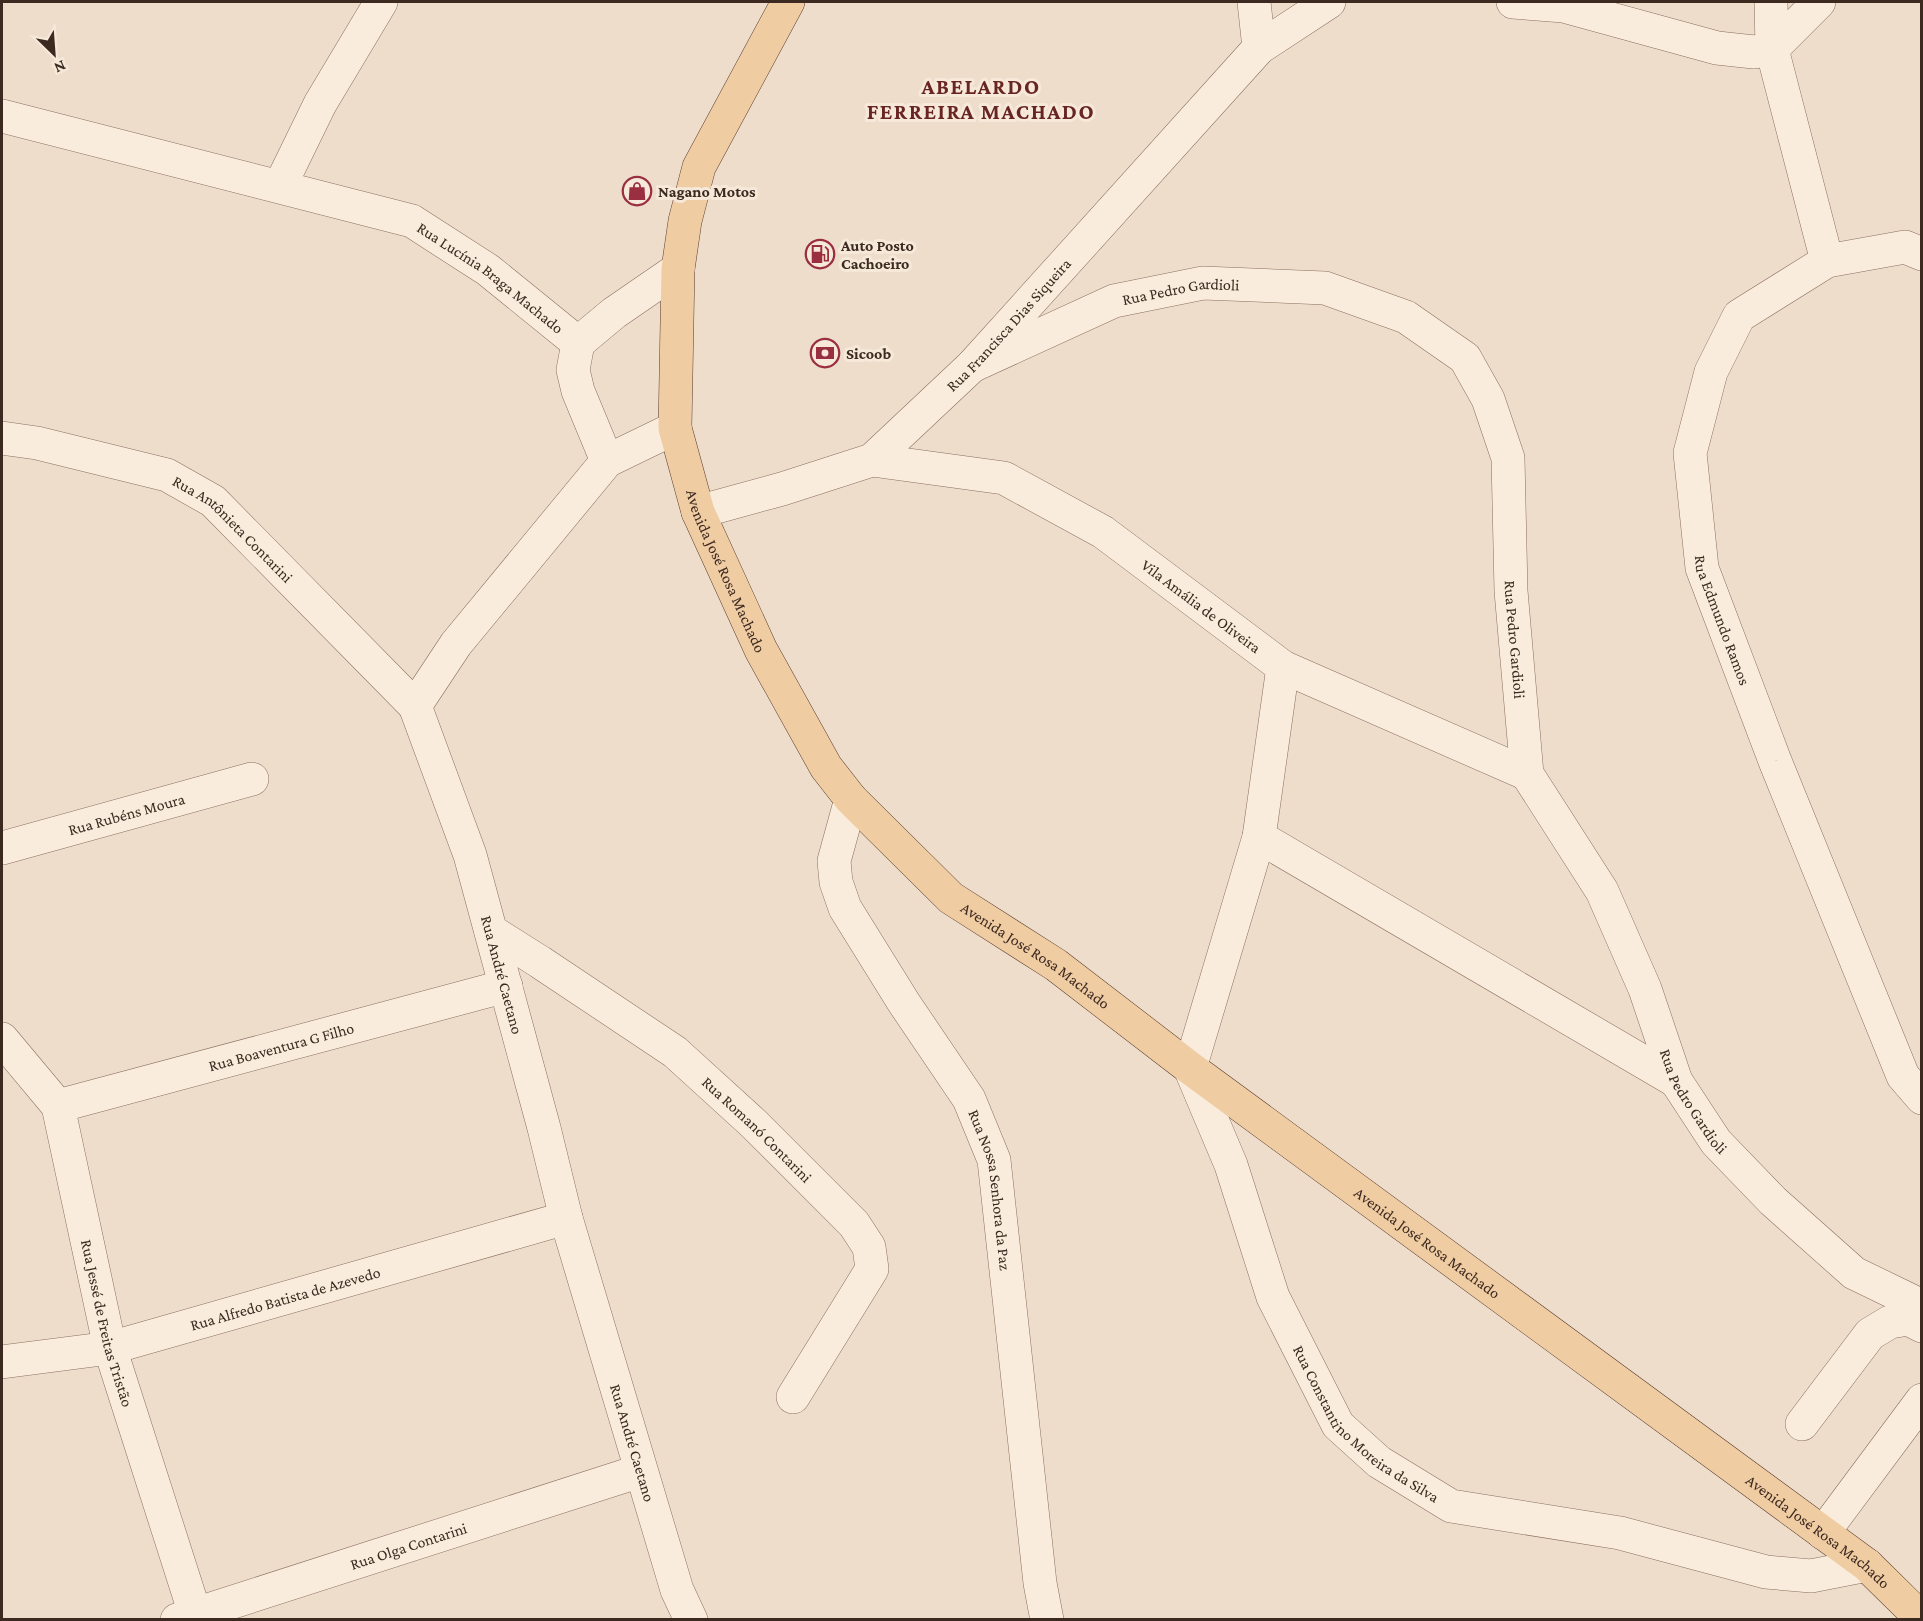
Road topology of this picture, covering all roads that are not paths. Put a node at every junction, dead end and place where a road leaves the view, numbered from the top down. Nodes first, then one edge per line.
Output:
1 (381, 2) edge
2 (788, 2) edge
3 (1254, 2) edge
4 (1329, 2) edge
5 (1513, 2) edge
6 (1772, 2) edge
7 (1819, 2) edge
8 (1259, 48) junction
9 (1772, 49) junction
10 (2, 116) edge
11 (280, 186) junction
12 (1916, 248) edge
13 (1827, 261) junction
14 (678, 269) junction
15 (578, 343) junction
16 (972, 366) junction
17 (675, 428) junction
18 (2, 438) edge
19 (873, 460) junction
20 (607, 461) junction
21 (698, 512) junction
22 (1282, 667) junction
23 (415, 706) junction
24 (1527, 774) junction
25 (252, 779) dead end
26 (851, 799) junction
27 (1259, 837) junction
28 (2, 848) edge
29 (490, 931) junction
30 (506, 986) junction
31 (2, 1039) edge
32 (1190, 1068) junction
33 (1676, 1081) junction
34 (1922, 1098) edge
35 (57, 1106) junction
36 (566, 1218) junction
37 (1922, 1306) edge
38 (1922, 1326) edge
39 (110, 1348) junction
40 (2, 1362) edge
41 (793, 1396) dead end
42 (1922, 1400) edge
43 (1802, 1424) dead end
44 (640, 1471) junction
45 (1823, 1533) junction
46 (1868, 1565) junction
47 (190, 1618) edge
48 (1922, 1619) edge
49 (691, 1620) edge
50 (1047, 1620) edge

1 - 11 street
2 - 14 main road, Avenida José Rosa Machado
3 - 8 street
4 - 8 street, Rua Francisca Dias Siqueira
5 - 9 street
6 - 9 street
7 - 9 street
8 - 16 street, Rua Francisca Dias Siqueira
9 - 13 street
10 - 11 street, Rua Lucínia Braga Machado
11 - 15 street, Rua Lucínia Braga Machado
12 - 13 street, Rua Edmundo Ramos
13 - 34 street, Rua Edmundo Ramos
14 - 15 street
14 - 17 main road, Avenida José Rosa Machado
15 - 20 street, Rua Lucínia Braga Machado
16 - 19 street, Rua Francisca Dias Siqueira
16 - 24 street, Rua Pedro Gardioli
17 - 20 street
17 - 21 main road, Avenida José Rosa Machado
18 - 23 street, Rua Antônieta Contarini
19 - 21 street, Rua Francisca Dias Siqueira
19 - 22 street, Vila Amália de Oliveira
20 - 23 street
21 - 26 main road, Avenida José Rosa Machado
22 - 24 street, Vila Amália de Oliveira
22 - 27 street
23 - 29 street, Rua André Caetano
24 - 33 street, Rua Pedro Gardioli
25 - 28 street, Rua Rubéns Moura
26 - 32 main road, Avenida José Rosa Machado
26 - 50 street, Rua Nossa Senhora da Paz
27 - 32 street
27 - 33 street
29 - 30 street, Rua André Caetano
29 - 41 street, Rua Romanó Contarini
30 - 35 street, Rua Boaventura G Filho
30 - 36 street, Rua André Caetano
31 - 35 street, Rua Jessé de Freitas Tristão
32 - 45 main road, Avenida José Rosa Machado
32 - 46 street, Rua Constantino Moreira da Silva
33 - 37 street, Rua Pedro Gardioli
35 - 39 street, Rua Jessé de Freitas Tristão
36 - 39 street, Rua Alfredo Batista de Azevedo
36 - 44 street, Rua André Caetano
38 - 43 street
39 - 40 street, Rua Alfredo Batista de Azevedo
39 - 47 street, Rua Jessé de Freitas Tristão
42 - 45 street
44 - 47 street, Rua Olga Contarini
44 - 49 street, Rua André Caetano
45 - 46 main road, Avenida José Rosa Machado
46 - 48 main road, Avenida José Rosa Machado

